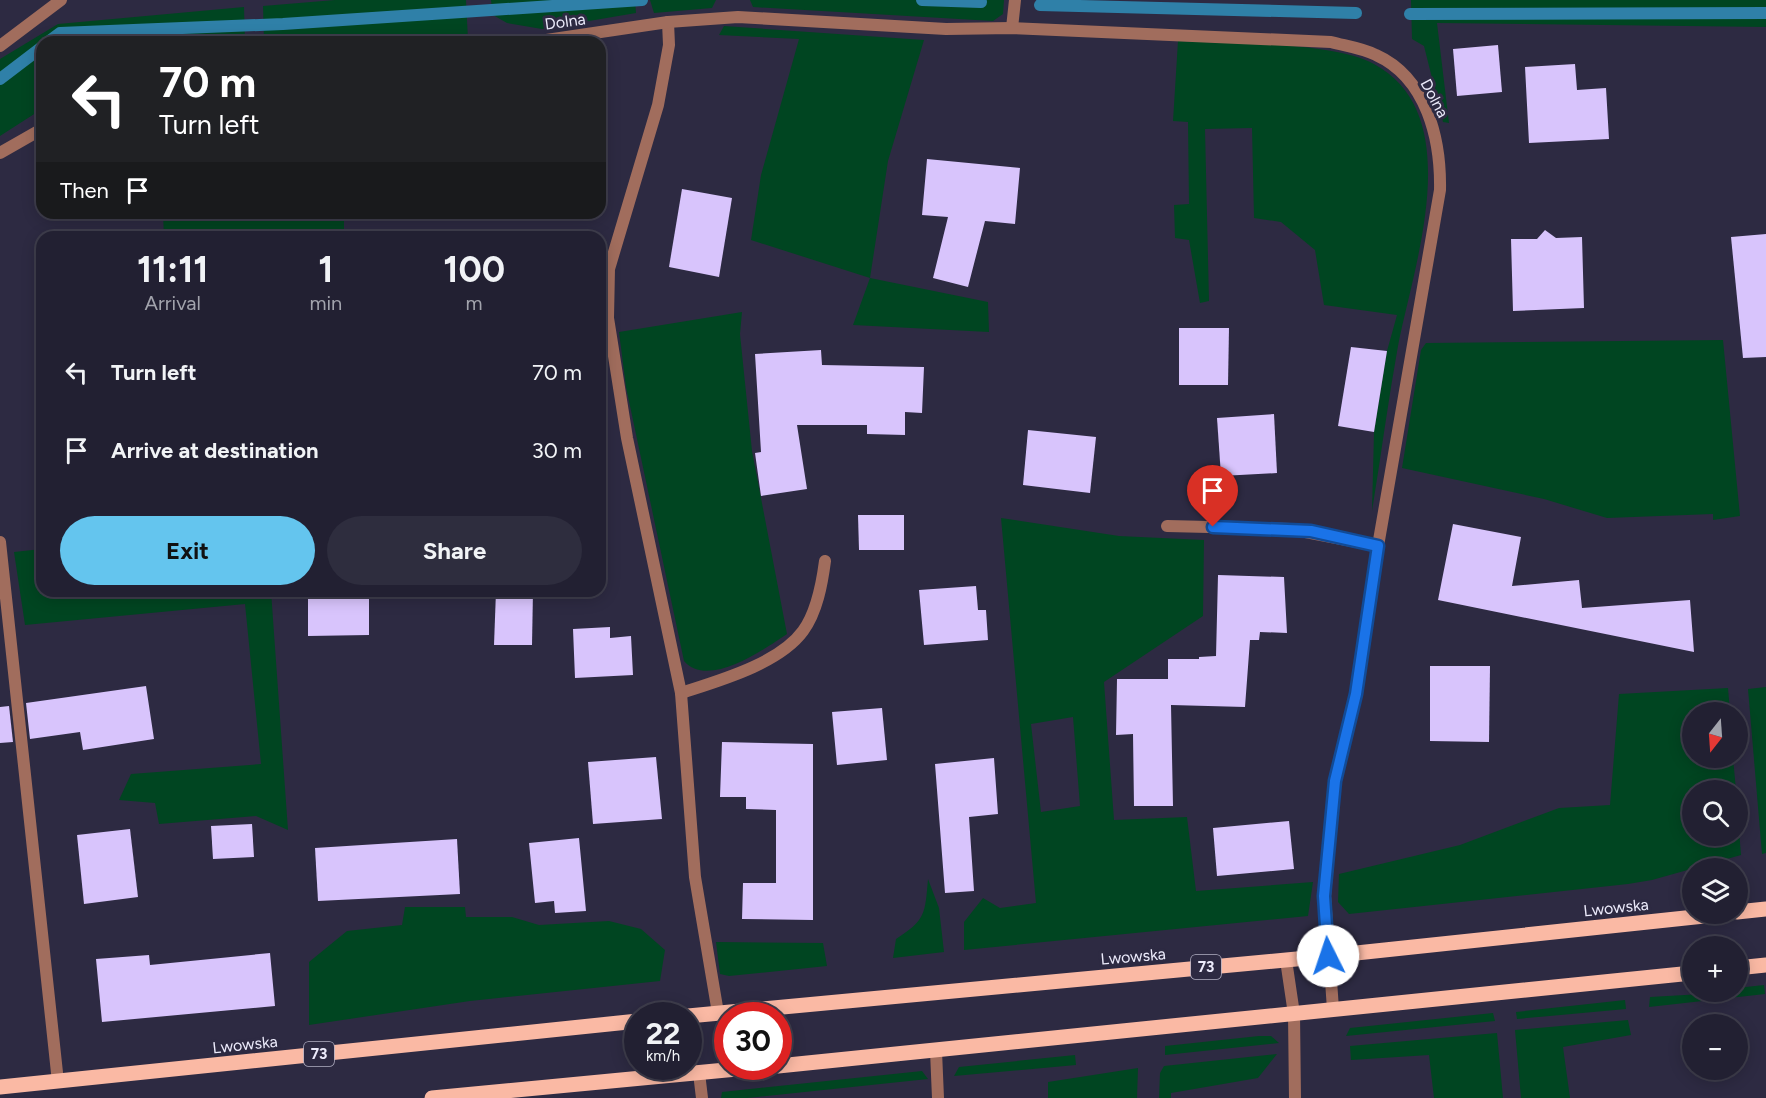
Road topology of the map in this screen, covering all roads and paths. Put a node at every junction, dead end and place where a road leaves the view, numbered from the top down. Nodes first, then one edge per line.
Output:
1 (61, 0) edge
2 (1016, 0) edge
3 (668, 22) junction
4 (1012, 28) junction
5 (573, 36) edge
6 (0, 46) edge
7 (36, 132) edge
8 (0, 153) edge
9 (1167, 526) dead end
10 (0, 542) edge
11 (1378, 546) junction
12 (825, 561) dead end
13 (681, 693) junction
14 (1766, 909) edge
15 (1748, 911) edge
16 (1682, 918) edge
17 (1328, 956) junction
18 (1286, 960) junction
19 (1766, 966) edge
20 (1748, 967) edge
21 (1682, 974) edge
22 (716, 1002) edge
23 (792, 1006) edge
24 (1334, 1009) junction
25 (1294, 1014) junction
26 (624, 1022) edge
27 (936, 1051) junction
28 (792, 1065) edge
29 (624, 1080) edge
30 (700, 1080) edge
31 (58, 1082) junction
32 (0, 1087) edge
33 (432, 1098) edge
34 (702, 1098) edge
35 (938, 1098) edge
36 (1295, 1098) edge

1 - 6 street
2 - 4 street
3 - 4 street, Dolna
3 - 5 street, Dolna
3 - 13 street
4 - 11 street, Dolna
7 - 8 street
9 - 11 street
10 - 31 street
11 - 17 street, Dolna
12 - 13 street
13 - 22 street
14 - 15 main road
16 - 17 main road, Lwowska / 73
17 - 18 main road, Lwowska / 73
17 - 24 street, Dolna
18 - 23 main road, Lwowska / 73
18 - 25 street
19 - 20 main road
21 - 24 main road
24 - 25 main road
25 - 27 main road
25 - 36 street
26 - 31 main road, Lwowska / 73
27 - 28 main road
27 - 35 street
29 - 33 main road
30 - 34 street
31 - 32 main road, Lwowska / 73

